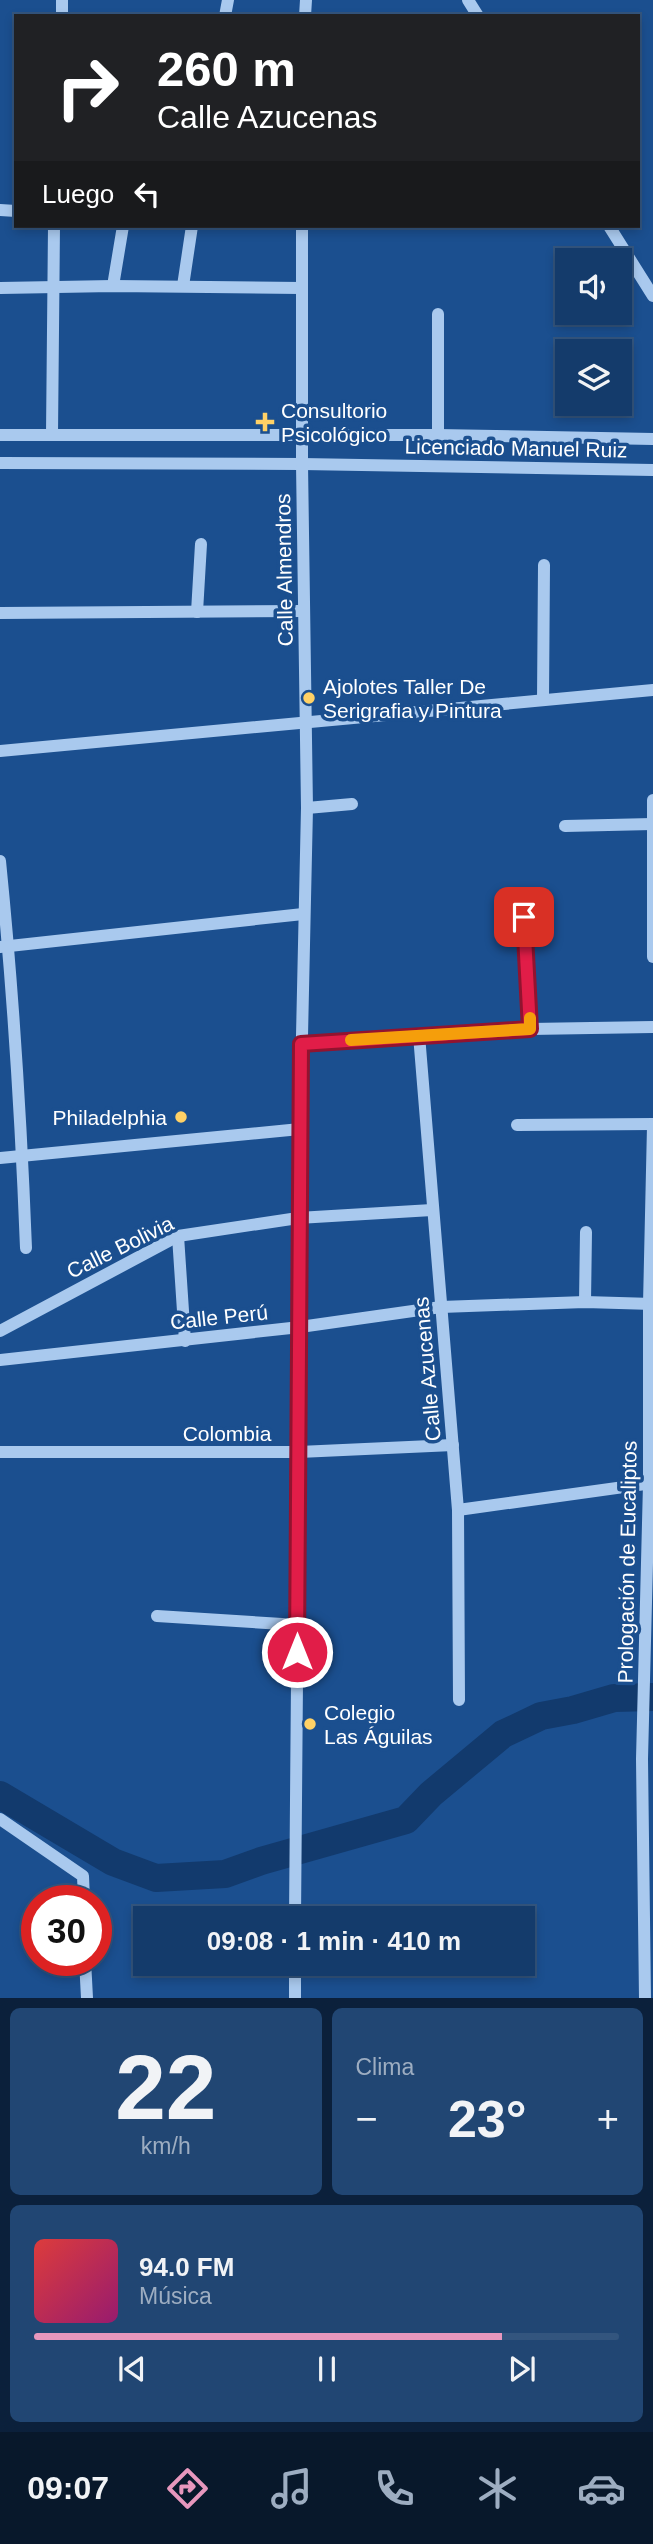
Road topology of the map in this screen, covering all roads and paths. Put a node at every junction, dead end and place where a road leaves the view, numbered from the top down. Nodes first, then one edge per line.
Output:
1 (54, 228) edge
2 (123, 228) edge
3 (192, 228) edge
4 (302, 228) edge
5 (610, 228) edge
6 (53, 286) junction
7 (113, 286) junction
8 (183, 286) junction
9 (0, 288) edge
10 (302, 288) junction
11 (653, 296) edge
12 (438, 314) dead end
13 (52, 434) junction
14 (0, 435) edge
15 (303, 435) junction
16 (438, 435) junction
17 (653, 439) edge
18 (0, 463) edge
19 (302, 464) junction
20 (653, 470) edge
21 (201, 544) dead end
22 (544, 565) dead end
23 (304, 611) junction
24 (197, 612) junction
25 (0, 613) edge
26 (653, 690) edge
27 (543, 700) junction
28 (306, 723) junction
29 (0, 751) edge
30 (653, 800) edge
31 (352, 804) dead end
32 (307, 808) junction
33 (652, 824) edge
34 (565, 825) dead end
35 (0, 861) edge
36 (303, 915) junction
37 (524, 917) dead end
38 (4, 947) edge
39 (653, 957) edge
40 (653, 1027) edge
41 (530, 1029) junction
42 (419, 1035) junction
43 (301, 1044) junction
44 (517, 1125) dead end
45 (653, 1125) edge
46 (300, 1129) junction
47 (23, 1155) junction
48 (0, 1158) edge
49 (432, 1210) junction
50 (298, 1218) junction
51 (586, 1232) dead end
52 (178, 1236) junction
53 (26, 1248) dead end
54 (584, 1302) junction
55 (651, 1304) edge
56 (440, 1307) junction
57 (300, 1328) junction
58 (0, 1331) edge
59 (185, 1341) junction
60 (0, 1360) edge
61 (453, 1445) junction
62 (0, 1452) edge
63 (299, 1452) junction
64 (651, 1484) edge
65 (458, 1510) junction
66 (157, 1616) dead end
67 (298, 1625) junction
68 (459, 1700) dead end
69 (647, 1758) edge
70 (0, 1819) edge
71 (83, 1885) edge
72 (295, 1906) edge
73 (86, 1976) edge
74 (295, 1976) edge
75 (87, 1998) edge
76 (295, 1998) edge
77 (645, 1998) edge

1 - 6 street
2 - 7 street
3 - 8 street
4 - 10 street, Calle Almendros
5 - 11 street
6 - 7 street
6 - 9 street
6 - 13 street
7 - 8 street
8 - 10 street
10 - 15 street, Calle Almendros
12 - 16 street
13 - 14 street, Licenciado Manuel Ruiz
13 - 15 street, Licenciado Manuel Ruiz
15 - 16 street, Licenciado Manuel Ruiz
15 - 19 street, Calle Almendros
16 - 17 street, Licenciado Manuel Ruiz
18 - 19 street, Licenciado Manuel Ruiz
19 - 20 street, Licenciado Manuel Ruiz
19 - 23 street, Calle Almendros
21 - 24 street
22 - 27 street
23 - 24 street
23 - 28 street, Calle Almendros
24 - 25 street
26 - 27 street
27 - 28 street
28 - 29 street
28 - 32 street, Calle Almendros
30 - 33 street
31 - 32 street
32 - 36 street, Calle Almendros
33 - 34 street
33 - 39 street
35 - 38 street
36 - 38 street
36 - 43 street, Calle Almendros
37 - 41 street
38 - 47 street
40 - 41 street
41 - 42 street
42 - 43 street
42 - 49 street, Calle Azucenas
43 - 46 street, Calle Almendros
44 - 45 street
45 - 55 street, Prologación de Eucaliptos
46 - 47 street
46 - 50 street, Calle Almendros
47 - 48 street
47 - 53 street
49 - 50 street, Calle Bolivia
49 - 56 street, Calle Azucenas
50 - 52 street, Calle Bolivia
50 - 57 street, Calle Almendros
51 - 54 street
52 - 58 street, Calle Bolivia
52 - 59 street
54 - 55 street, Calle Perú
54 - 56 street, Calle Perú
55 - 64 street, Prologación de Eucaliptos
56 - 57 street, Calle Perú
56 - 61 street, Calle Azucenas
57 - 59 street, Calle Perú
57 - 63 street, Calle Almendros
59 - 60 street, Calle Perú
61 - 63 street, Colombia
61 - 65 street, Calle Azucenas
62 - 63 street, Colombia
63 - 67 street, Calle Almendros
64 - 65 street
64 - 69 street, Prologación de Eucaliptos
65 - 68 street, Calle Azucenas
66 - 67 street
67 - 72 street, Calle Almendros
69 - 77 street, Prologación de Eucaliptos
70 - 71 street
73 - 75 street
74 - 76 street

